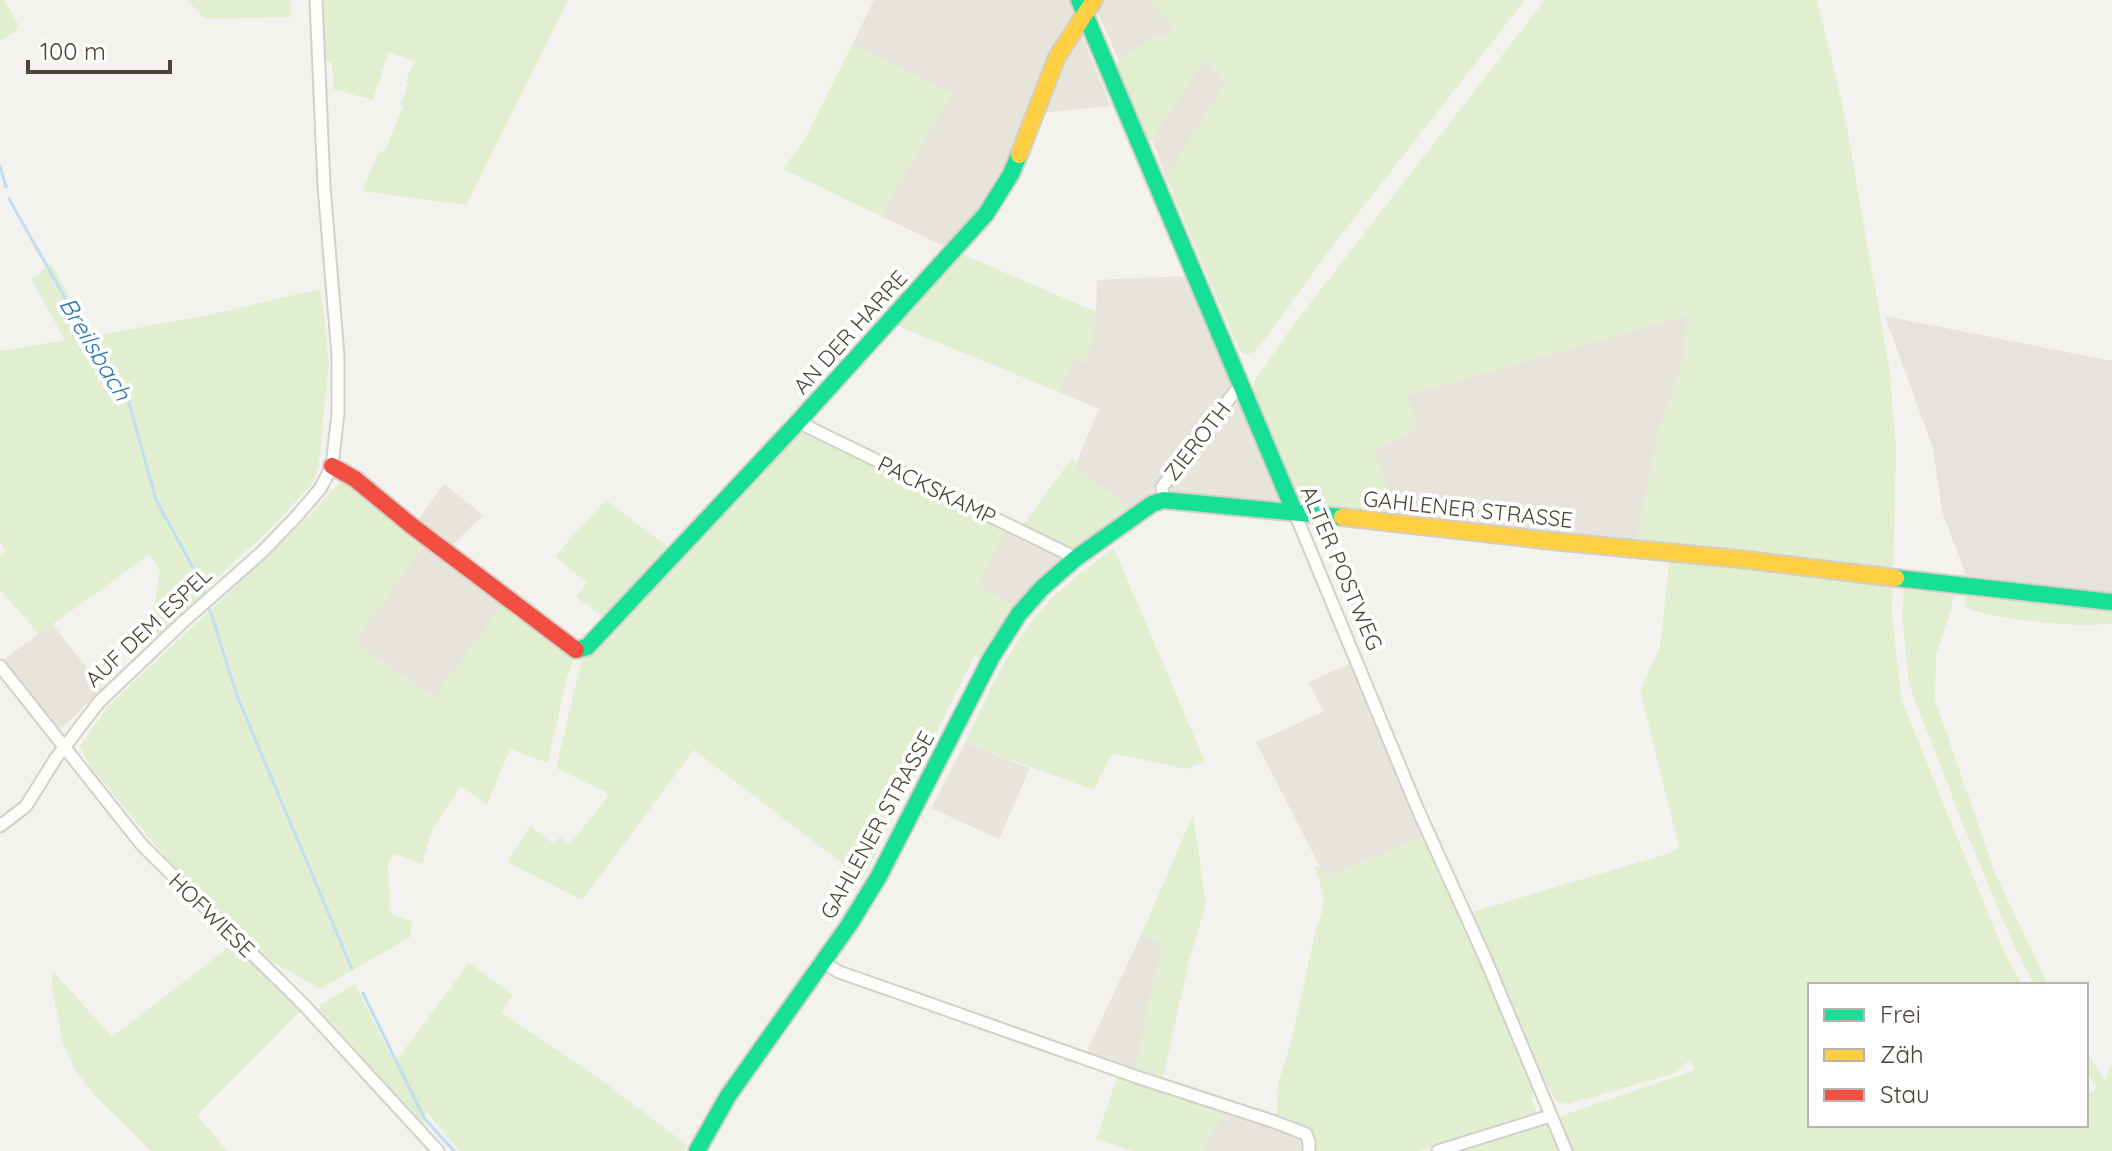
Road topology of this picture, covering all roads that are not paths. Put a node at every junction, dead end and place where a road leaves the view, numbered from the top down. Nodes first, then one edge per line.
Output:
1 (316, 0) edge
2 (1094, 0) edge
3 (1081, 8) edge
4 (1240, 385) junction
5 (798, 422) junction
6 (332, 466) junction
7 (1163, 500) junction
8 (1294, 511) junction
9 (1076, 558) junction
10 (2112, 602) edge
11 (0, 666) edge
12 (65, 747) junction
13 (0, 826) edge
14 (823, 962) junction
15 (1550, 1116) junction
16 (438, 1151) edge
17 (697, 1151) edge
18 (1309, 1151) edge
19 (1438, 1151) edge
20 (1566, 1151) edge

1 - 6 street, AUF DEM ESPEL
2 - 3 street, AN DER HARRE
3 - 4 street, ALTER POSTWEG
3 - 5 street, AN DER HARRE
4 - 7 street, ZIEROTH
4 - 8 street, ALTER POSTWEG
5 - 6 street, AN DER HARRE
5 - 9 street, PACKSKAMP
6 - 12 street, AUF DEM ESPEL
7 - 8 street, GAHLENER STRASSE
7 - 9 street, GAHLENER STRASSE
8 - 10 street, GAHLENER STRASSE
8 - 15 street, ALTER POSTWEG
9 - 14 street, GAHLENER STRASSE
11 - 12 street, HOFWIESE
12 - 13 street, AUF DEM ESPEL
12 - 16 street, HOFWIESE
14 - 17 street, GAHLENER STRASSE
14 - 18 street
15 - 19 street
15 - 20 street, ALTER POSTWEG

